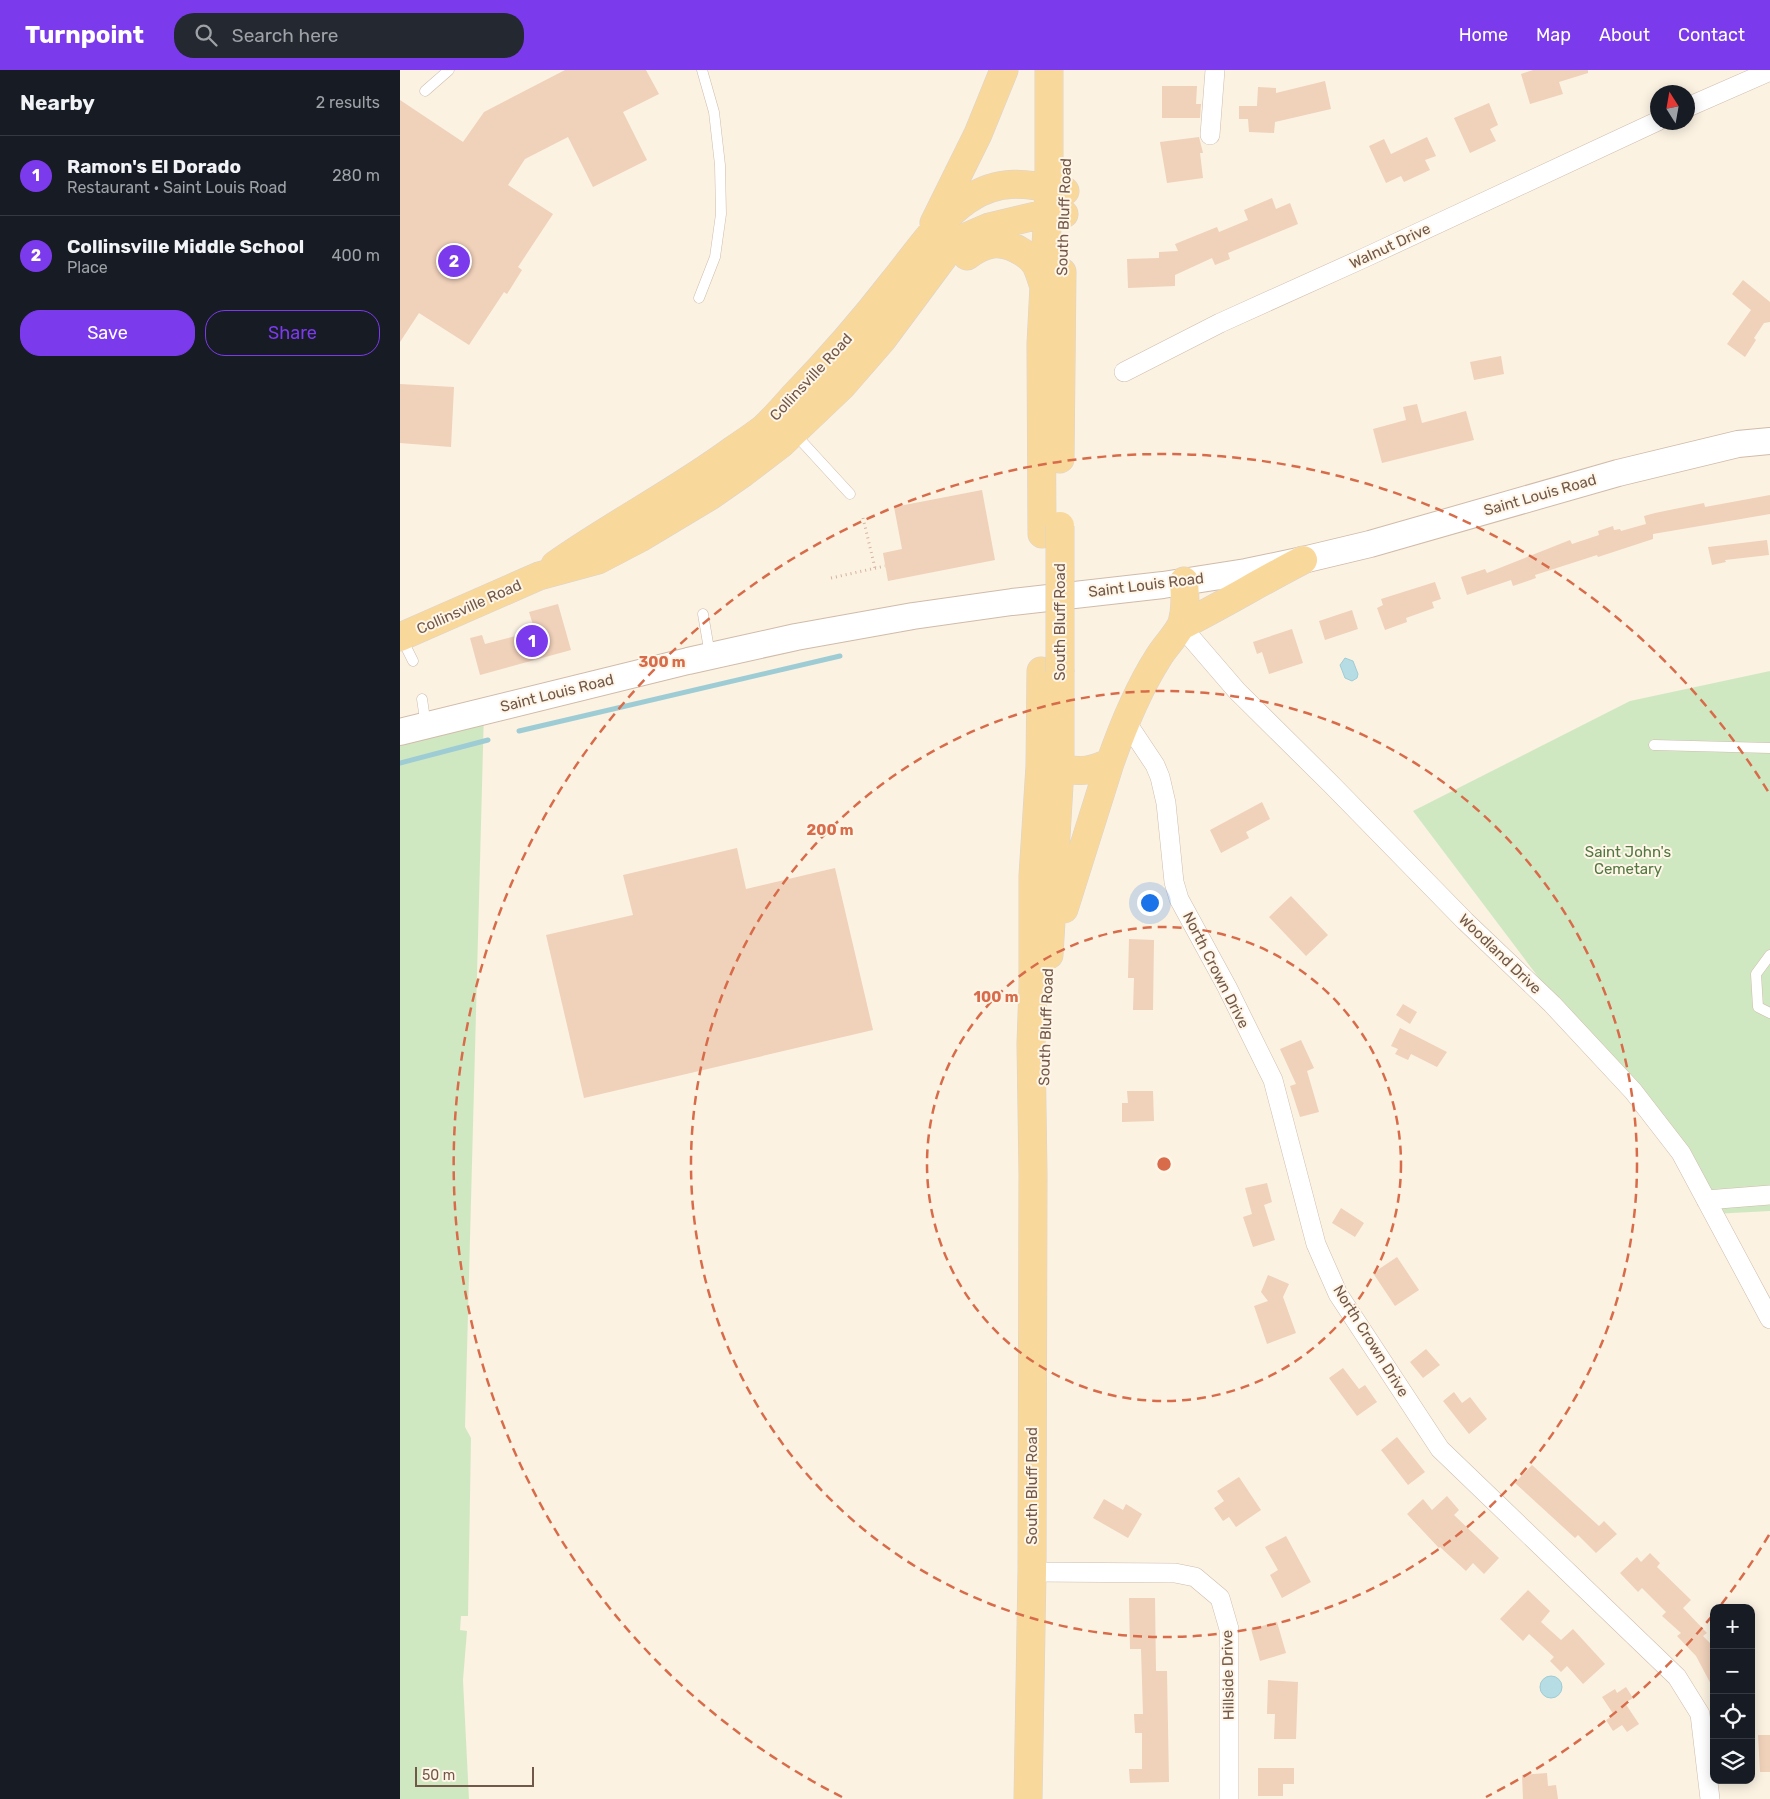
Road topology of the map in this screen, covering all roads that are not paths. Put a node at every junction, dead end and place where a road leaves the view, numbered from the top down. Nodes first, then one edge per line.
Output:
1 (449, 70) edge
2 (702, 70) edge
3 (1004, 70) edge
4 (1050, 70) edge
5 (1067, 70) edge
6 (1215, 70) edge
7 (1770, 71) edge
8 (425, 91) dead end
9 (1695, 104) edge
10 (1650, 125) edge
11 (1210, 136) dead end
12 (1056, 202) junction
13 (926, 240) junction
14 (1043, 284) junction
15 (698, 298) dead end
16 (882, 340) junction
17 (1124, 372) dead end
18 (785, 423) junction
19 (1770, 441) edge
20 (850, 494) dead end
21 (1051, 530) junction
22 (1303, 560) junction
23 (1184, 581) junction
24 (703, 614) dead end
25 (1181, 626) junction
26 (400, 637) edge
27 (710, 656) junction
28 (413, 661) dead end
29 (422, 699) dead end
30 (1125, 720) junction
31 (426, 726) junction
32 (400, 732) edge
33 (1654, 745) dead end
34 (1770, 748) edge
35 (1110, 763) junction
36 (1050, 767) junction
37 (1770, 955) edge
38 (1048, 969) junction
39 (1770, 1013) edge
40 (1033, 1174) junction
41 (1770, 1195) edge
42 (1706, 1200) junction
43 (1770, 1319) edge
44 (1032, 1572) junction
45 (1028, 1799) edge
46 (1229, 1799) edge
47 (1710, 1799) edge

1 - 8 lane
2 - 15 lane
3 - 13 main road
4 - 12 main road, South Bluff Road
5 - 12 main road, South Bluff Road
6 - 11 street
7 - 9 street
10 - 17 street, Walnut Drive
12 - 13 main road, Collinsville Road
12 - 14 main road, South Bluff Road
12 - 16 main road, Collinsville Road
12 - 21 main road, South Bluff Road
13 - 18 main road, Collinsville Road
14 - 16 main road
14 - 21 main road, South Bluff Road
16 - 18 main road, Collinsville Road
18 - 20 lane
18 - 26 main road, Collinsville Road
19 - 22 street, Saint Louis Road
21 - 36 main road, South Bluff Road, bridge
22 - 23 street, Saint Louis Road
22 - 25 main road
23 - 25 main road
23 - 27 street, Saint Louis Road
24 - 27 lane
25 - 30 main road
25 - 42 street, Woodland Drive
26 - 28 lane
27 - 31 street, Saint Louis Road
29 - 31 lane
30 - 35 main road
30 - 47 street, North Crown Drive
31 - 32 street, Saint Louis Road
33 - 34 lane
35 - 36 main road
35 - 38 main road
36 - 38 main road, South Bluff Road
36 - 40 main road, South Bluff Road
37 - 39 lane
38 - 40 main road, South Bluff Road
40 - 44 main road, South Bluff Road
41 - 42 street
42 - 43 street, Woodland Drive
44 - 45 main road, South Bluff Road
44 - 46 street, Hillside Drive

